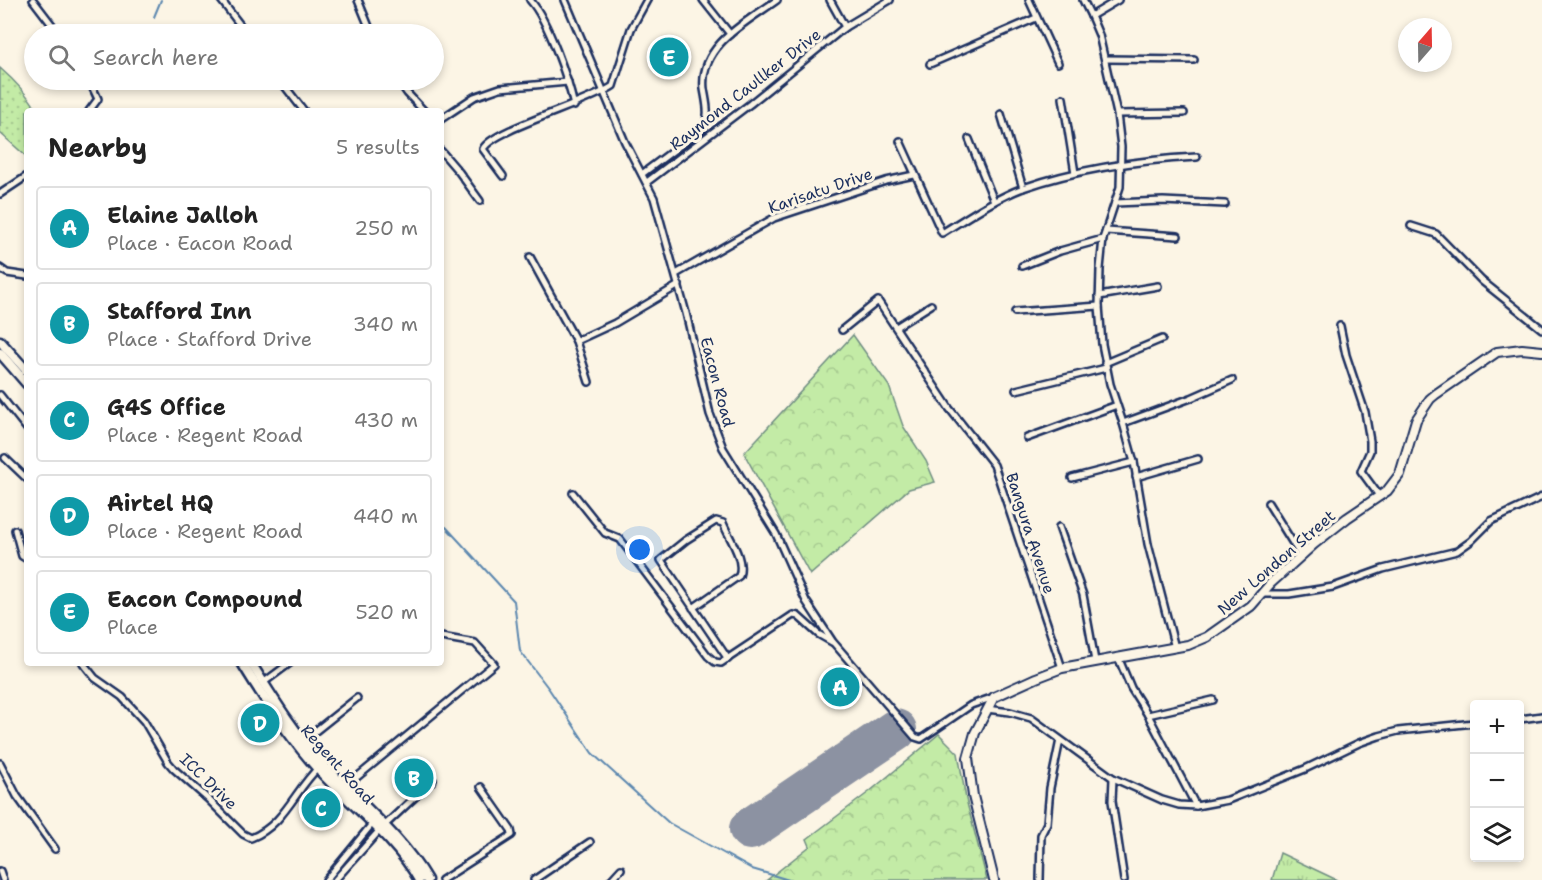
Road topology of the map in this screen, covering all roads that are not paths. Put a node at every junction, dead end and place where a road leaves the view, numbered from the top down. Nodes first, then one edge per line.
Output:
1 (33, 0) edge
2 (221, 0) edge
3 (358, 0) edge
4 (530, 0) edge
5 (565, 0) edge
6 (646, 0) edge
7 (703, 0) edge
8 (777, 0) edge
9 (830, 0) edge
10 (889, 0) edge
11 (1029, 0) edge
12 (1083, 0) edge
13 (1118, 0) edge
14 (1091, 16) junction
15 (1036, 18) junction
16 (51, 24) edge
17 (239, 24) edge
18 (368, 24) edge
19 (845, 27) junction
20 (730, 34) junction
21 (1105, 59) junction
22 (1194, 60) dead end
23 (1058, 63) dead end
24 (930, 64) dead end
25 (568, 82) junction
26 (94, 90) edge
27 (288, 90) edge
28 (405, 90) edge
29 (603, 92) junction
30 (1064, 98) dead end
31 (574, 106) junction
32 (92, 108) edge
33 (302, 108) edge
34 (421, 108) edge
35 (1184, 113) dead end
36 (1001, 114) dead end
37 (1117, 114) junction
38 (444, 117) edge
39 (969, 139) dead end
40 (900, 141) dead end
41 (444, 154) edge
42 (1197, 157) dead end
43 (1122, 165) junction
44 (1075, 173) junction
45 (642, 174) junction
46 (914, 175) junction
47 (503, 176) dead end
48 (24, 178) edge
49 (646, 182) junction
50 (1023, 188) junction
51 (0, 194) edge
52 (480, 201) dead end
53 (994, 201) junction
54 (1115, 203) junction
55 (1225, 204) dead end
56 (1411, 226) dead end
57 (1106, 231) junction
58 (1178, 236) dead end
59 (1103, 240) junction
60 (530, 257) dead end
61 (1023, 266) dead end
62 (0, 268) edge
63 (676, 274) junction
64 (24, 276) edge
65 (679, 285) junction
66 (1158, 286) dead end
67 (1099, 296) junction
68 (931, 305) dead end
69 (1099, 306) junction
70 (1015, 312) dead end
71 (1340, 326) dead end
72 (896, 327) junction
73 (1542, 329) edge
74 (842, 330) dead end
75 (1162, 339) dead end
76 (0, 341) edge
77 (576, 342) junction
78 (1542, 351) edge
79 (0, 353) edge
80 (1106, 366) junction
81 (24, 373) edge
82 (24, 374) edge
83 (1232, 380) dead end
84 (589, 382) dead end
85 (1016, 390) dead end
86 (0, 395) edge
87 (1117, 405) junction
88 (1124, 423) junction
89 (24, 425) edge
90 (1027, 438) dead end
91 (5, 458) dead end
92 (1198, 459) dead end
93 (1134, 462) junction
94 (24, 476) edge
95 (1136, 477) junction
96 (1072, 478) dead end
97 (573, 493) dead end
98 (1380, 497) junction
99 (1542, 497) edge
100 (1268, 503) dead end
101 (1059, 527) dead end
102 (15, 530) dead end
103 (1301, 556) junction
104 (24, 557) edge
105 (1263, 594) junction
106 (693, 608) junction
107 (444, 638) edge
108 (833, 642) junction
109 (1174, 648) junction
110 (1118, 657) junction
111 (728, 659) junction
112 (1095, 662) junction
113 (85, 666) edge
114 (244, 666) edge
115 (253, 666) edge
116 (286, 666) edge
117 (1062, 669) junction
118 (263, 683) junction
119 (994, 697) junction
120 (357, 698) dead end
121 (1213, 700) dead end
122 (987, 709) junction
123 (1148, 715) junction
124 (1542, 716) edge
125 (281, 717) junction
126 (1524, 718) edge
127 (1470, 723) edge
128 (1060, 740) junction
129 (303, 741) junction
130 (0, 763) edge
131 (320, 767) junction
132 (1113, 778) junction
133 (432, 780) dead end
134 (345, 787) junction
135 (481, 787) dead end
136 (1196, 806) junction
137 (372, 824) junction
138 (382, 829) junction
139 (590, 842) dead end
140 (55, 849) dead end
141 (621, 869) dead end
142 (0, 871) edge
143 (3, 880) edge
144 (326, 880) edge
145 (335, 880) edge
146 (419, 880) edge
147 (427, 880) edge
148 (442, 880) edge
149 (534, 880) edge
150 (611, 880) edge
151 (994, 880) edge
152 (1040, 880) edge
153 (1124, 880) edge

1 - 16 street
2 - 17 street
3 - 18 street
4 - 25 street
5 - 29 street, Eacon Road
6 - 29 street
7 - 20 street
8 - 20 street
9 - 19 street
10 - 19 street, Raymond Caullker Drive
11 - 15 street
12 - 14 street
13 - 14 street
14 - 21 street
15 - 23 street
15 - 24 street
19 - 49 street, Raymond Caullker Drive
20 - 45 street
21 - 22 street
21 - 37 street
25 - 31 street
25 - 38 street
26 - 32 street
27 - 33 street
28 - 34 street
29 - 31 street
29 - 45 street, Eacon Road
30 - 44 street
31 - 47 street
35 - 37 street
36 - 50 street
37 - 43 street
39 - 53 street
40 - 46 street
41 - 52 street
42 - 43 street
43 - 44 street
43 - 54 street
44 - 50 street
45 - 49 street, Eacon Road
46 - 53 street
46 - 63 street, Karisatu Drive
48 - 51 street
49 - 63 street, Eacon Road
50 - 53 street
54 - 55 street
54 - 57 street
56 - 73 street
57 - 58 street
57 - 59 street
59 - 61 street
59 - 67 street
60 - 77 street
62 - 64 street
63 - 65 street, Eacon Road
65 - 77 street
65 - 108 street, Eacon Road
66 - 67 street
67 - 69 street
68 - 72 street
69 - 70 street
69 - 80 street
71 - 98 street
72 - 74 street, Bangura Avenue
72 - 117 street, Bangura Avenue
75 - 80 street
76 - 81 main road
77 - 84 street
78 - 98 street, New London Street
79 - 82 main road
80 - 85 street
80 - 87 street
83 - 88 street
86 - 89 street
87 - 88 street
87 - 90 street
88 - 93 street
91 - 94 street
92 - 95 street
93 - 95 street
93 - 96 street
95 - 109 street
97 - 111 street
98 - 103 street, New London Street
99 - 105 street
100 - 103 street
101 - 112 street
102 - 104 street
103 - 105 street, New London Street
105 - 109 street, New London Street
106 - 106 street
106 - 111 street
107 - 134 street
108 - 111 street
108 - 119 street, Eacon Road
109 - 110 street, New London Street
110 - 112 street, New London Street
110 - 123 street
112 - 117 street, New London Street
113 - 131 street, ICC Drive
114 - 125 main road, Regent Road
115 - 118 main road, Regent Road
116 - 118 street
117 - 119 street, New London Street
118 - 125 main road, Regent Road
119 - 122 street
120 - 129 street
121 - 123 street
122 - 128 street
122 - 151 street
123 - 136 street
124 - 126 street
125 - 129 main road, Regent Road
125 - 131 main road, Regent Road
127 - 136 street
128 - 132 street
128 - 152 street
129 - 131 main road, Regent Road
130 - 140 street
131 - 134 main road, Regent Road
131 - 137 main road, Regent Road
132 - 136 street
132 - 153 street
133 - 138 street
134 - 138 main road, Regent Road
135 - 148 street
137 - 138 main road, Regent Road
137 - 144 street
138 - 145 street
138 - 146 main road, Regent Road
138 - 147 main road, Regent Road
139 - 149 street
141 - 150 street
142 - 143 street

